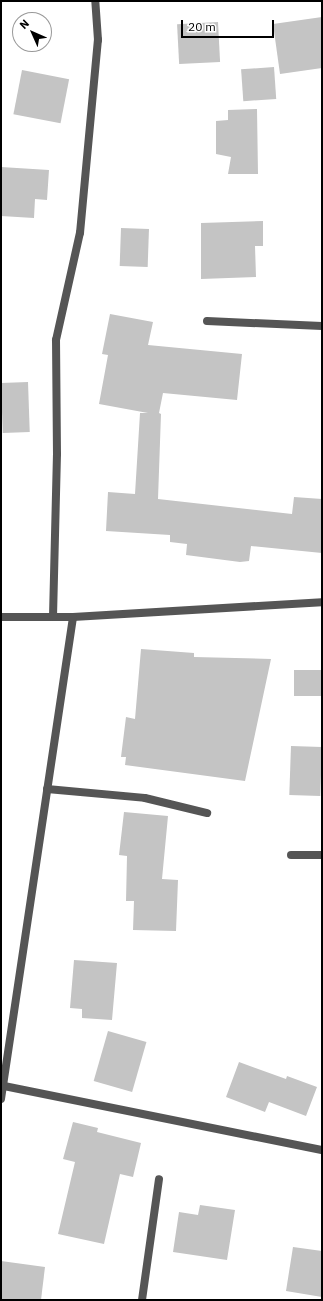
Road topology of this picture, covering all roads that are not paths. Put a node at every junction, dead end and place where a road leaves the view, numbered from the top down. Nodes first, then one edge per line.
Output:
1 (95, 1) edge
2 (206, 321) dead end
3 (322, 326) edge
4 (322, 602) edge
5 (1, 617) edge
6 (53, 617) junction
7 (73, 617) junction
8 (47, 789) junction
9 (207, 813) dead end
10 (292, 855) dead end
11 (322, 855) edge
12 (3, 1067) edge
13 (4, 1086) junction
14 (1, 1099) edge
15 (322, 1150) edge
16 (159, 1179) dead end
17 (142, 1300) edge

1 - 6 street
2 - 3 street
4 - 7 street
5 - 6 street
6 - 7 street
7 - 8 street
8 - 9 street
8 - 12 street
10 - 11 street
12 - 13 street
13 - 14 street
13 - 15 street
16 - 17 street

